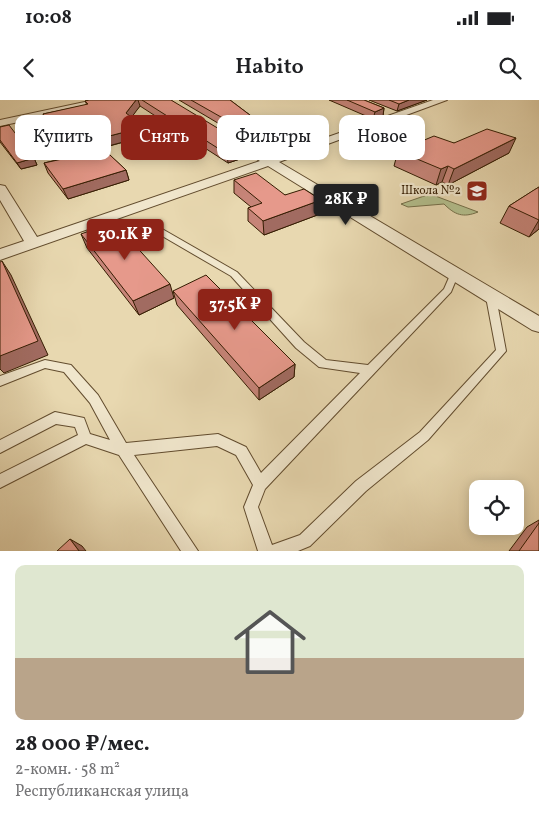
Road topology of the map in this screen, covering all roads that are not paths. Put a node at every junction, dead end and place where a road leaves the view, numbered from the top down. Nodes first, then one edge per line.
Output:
1 (107, 100) edge
2 (442, 100) edge
3 (382, 110) edge
4 (394, 115) edge
5 (404, 115) edge
6 (0, 123) edge
7 (210, 126) edge
8 (339, 138) edge
9 (269, 162) junction
10 (0, 189) edge
11 (101, 220) junction
12 (33, 243) junction
13 (0, 254) edge
14 (454, 275) junction
15 (491, 297) junction
16 (539, 325) edge
17 (372, 370) junction
18 (0, 381) edge
19 (85, 438) junction
20 (0, 447) edge
21 (123, 450) junction
22 (0, 481) edge
23 (260, 484) junction
24 (190, 551) edge
25 (266, 551) edge
26 (276, 551) edge

1 - 6 street
2 - 5 street
3 - 4 street
7 - 9 street
8 - 9 street
9 - 11 street
9 - 14 street
10 - 12 street
11 - 12 street
11 - 17 lane
12 - 13 street
14 - 15 street
14 - 17 lane
15 - 16 street
15 - 26 lane
17 - 23 lane
18 - 21 lane
19 - 20 lane
19 - 21 lane
19 - 22 lane
21 - 23 lane
21 - 24 lane
23 - 25 lane

